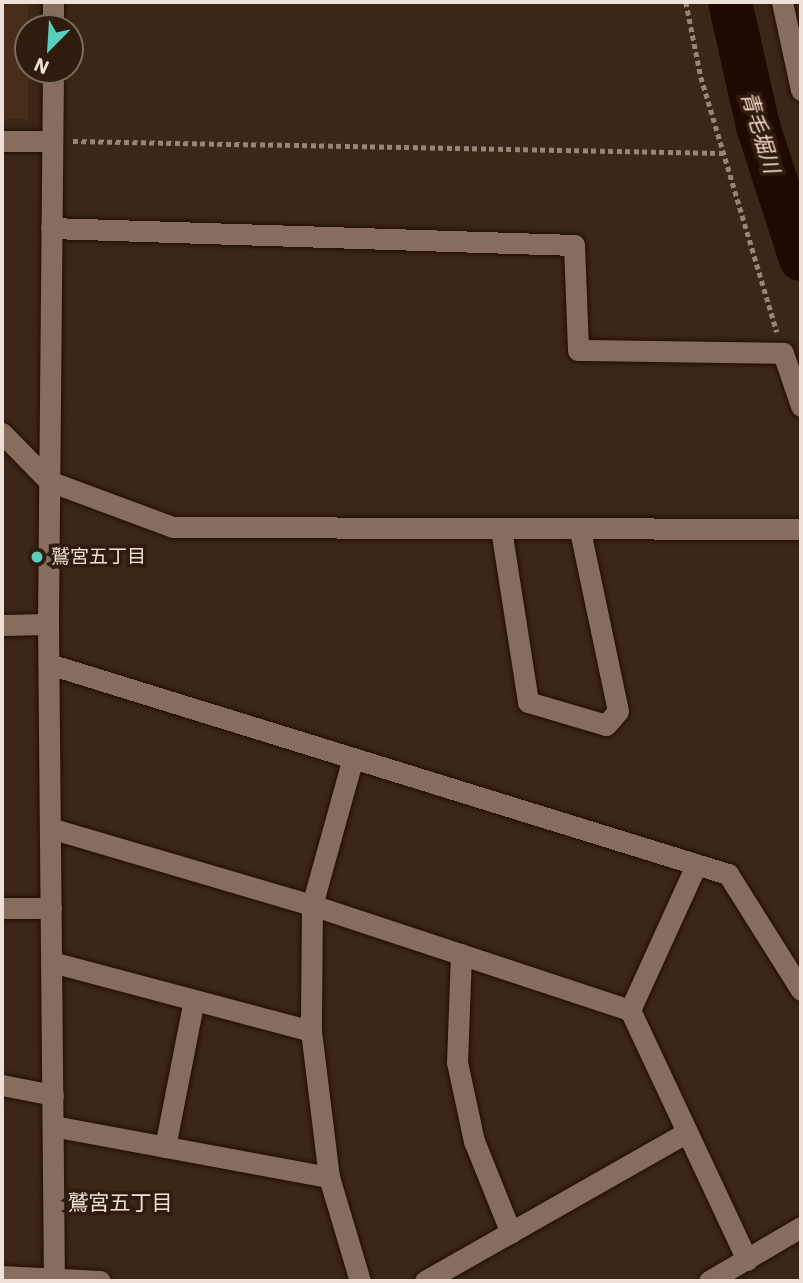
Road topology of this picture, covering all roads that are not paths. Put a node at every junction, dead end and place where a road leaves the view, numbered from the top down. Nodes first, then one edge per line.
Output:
1 (782, 2) edge
2 (53, 84) edge
3 (801, 90) edge
4 (2, 141) edge
5 (52, 141) junction
6 (51, 228) junction
7 (801, 406) edge
8 (2, 433) edge
9 (49, 481) junction
10 (501, 529) junction
11 (801, 529) edge
12 (580, 530) junction
13 (48, 624) junction
14 (2, 625) edge
15 (49, 664) junction
16 (352, 761) junction
17 (50, 828) junction
18 (696, 864) junction
19 (312, 905) junction
20 (2, 908) edge
21 (51, 908) junction
22 (461, 954) junction
23 (51, 962) junction
24 (801, 990) edge
25 (194, 1004) junction
26 (630, 1010) junction
27 (311, 1031) junction
28 (2, 1085) edge
29 (53, 1095) junction
30 (53, 1126) junction
31 (687, 1132) junction
32 (164, 1146) junction
33 (329, 1177) junction
34 (801, 1227) edge
35 (511, 1233) junction
36 (747, 1260) junction
37 (2, 1276) edge
38 (54, 1278) edge
39 (100, 1281) edge
40 (360, 1281) edge
41 (425, 1281) edge
42 (709, 1281) edge

1 - 3 street
2 - 5 street
4 - 5 street
5 - 6 street
6 - 7 street
6 - 9 street
8 - 9 street
9 - 10 street
9 - 13 street
10 - 12 street
10 - 12 street
11 - 12 street
13 - 14 street
13 - 15 street
15 - 16 street
15 - 17 street
16 - 18 street
16 - 19 street
17 - 19 street
17 - 21 street
18 - 24 street
18 - 26 street
19 - 22 street
19 - 27 street
20 - 21 street
21 - 23 street
22 - 26 street
22 - 35 street
23 - 25 street
23 - 29 street
25 - 27 street
25 - 32 street
26 - 31 street
27 - 33 street
28 - 29 street
29 - 30 street
30 - 32 street
30 - 38 street
31 - 35 street
31 - 36 street
32 - 33 street
33 - 40 street
34 - 36 street
35 - 41 street
36 - 42 street
37 - 38 street
38 - 39 street

